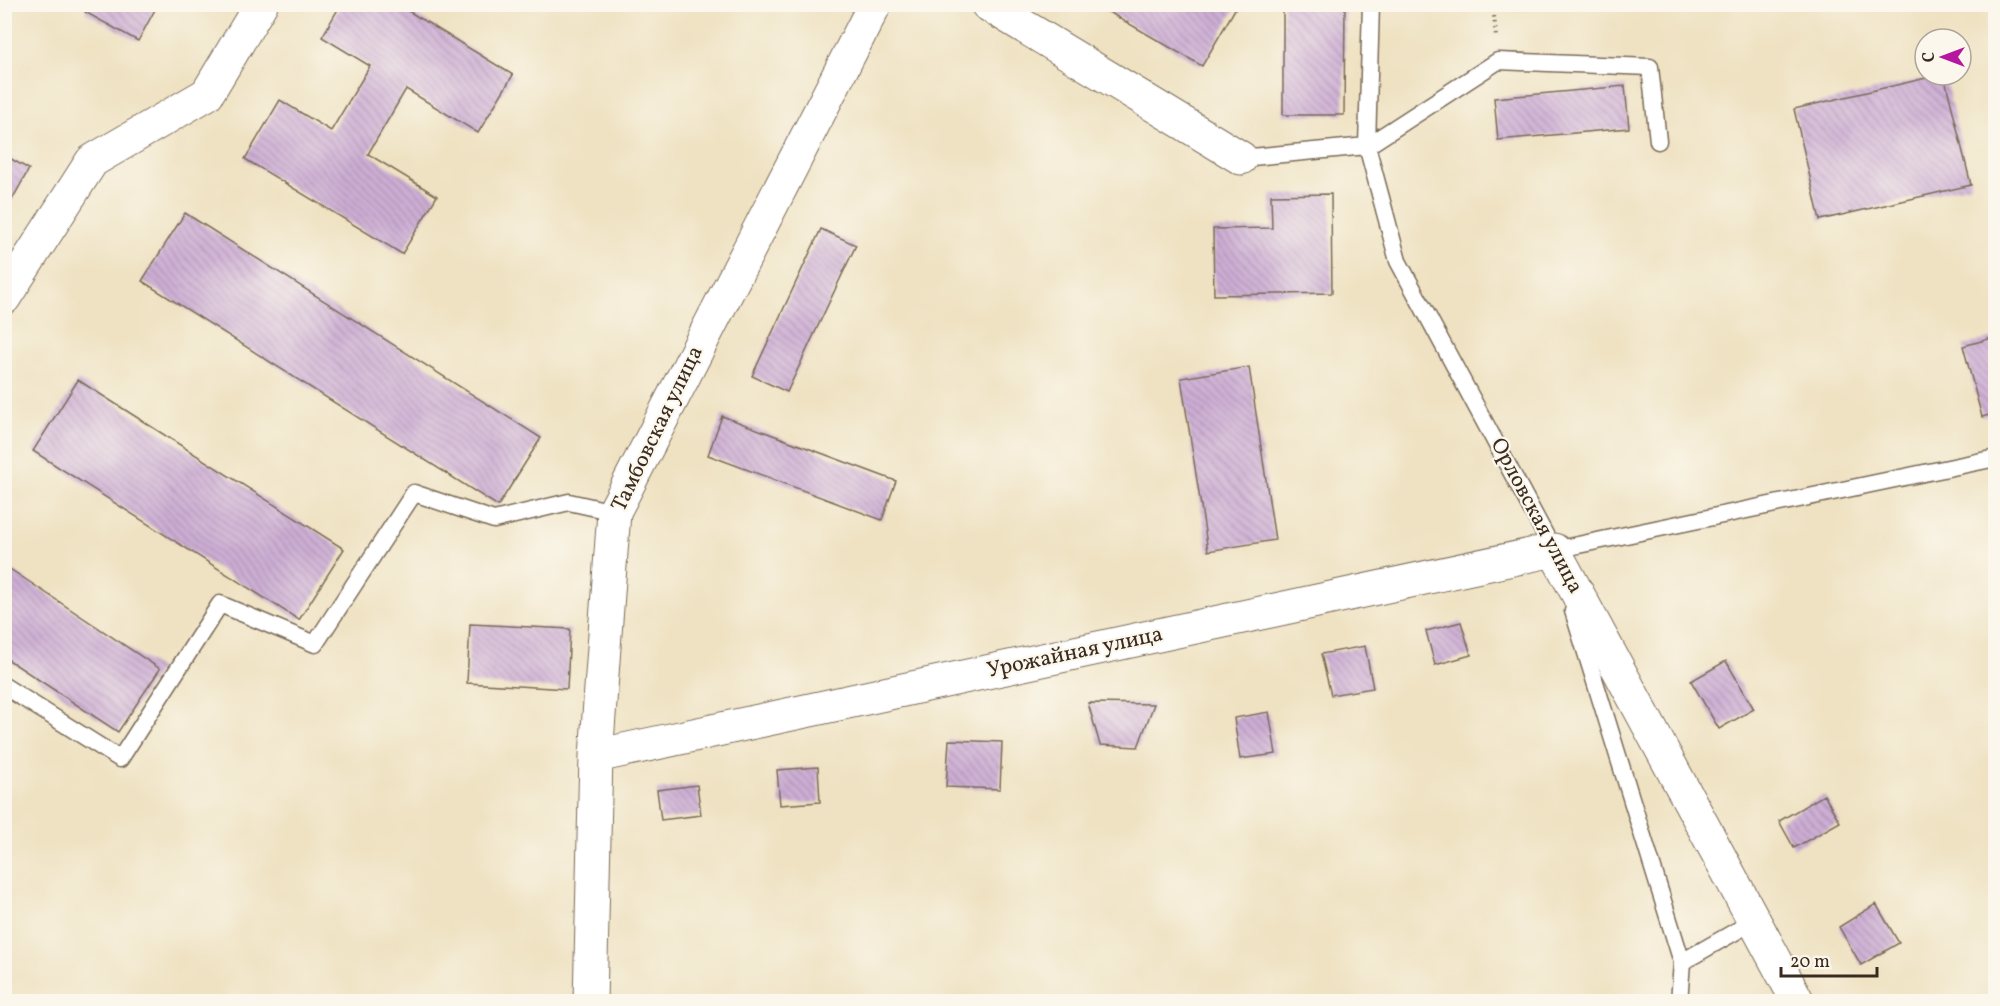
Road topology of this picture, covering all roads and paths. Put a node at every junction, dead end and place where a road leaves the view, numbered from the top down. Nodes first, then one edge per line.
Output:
1 (261, 4) edge
2 (875, 4) edge
3 (987, 4) edge
4 (1371, 4) edge
5 (1492, 4) edge
6 (1498, 61) junction
7 (1658, 141) dead end
8 (1367, 146) junction
9 (1241, 158) joint
10 (4, 298) edge
11 (1995, 458) edge
12 (614, 512) junction
13 (1554, 550) junction
14 (4, 686) edge
15 (596, 756) junction
16 (1754, 921) junction
17 (1682, 962) junction
18 (590, 1002) edge
19 (1679, 1002) edge
20 (1798, 1002) edge

1 - 10 street
2 - 12 street, Тамбовская улица
3 - 9 street
4 - 8 lane, Орловская улица
5 - 6 path
6 - 7 lane
6 - 8 lane
8 - 9 lane
8 - 13 lane, Орловская улица
11 - 13 lane
12 - 14 lane
12 - 15 street, Тамбовская улица
13 - 15 street, Урожайная улица
13 - 16 street, Орловская улица
13 - 17 lane
15 - 18 street, Тамбовская улица
16 - 17 lane
16 - 20 street, Орловская улица
17 - 19 lane

